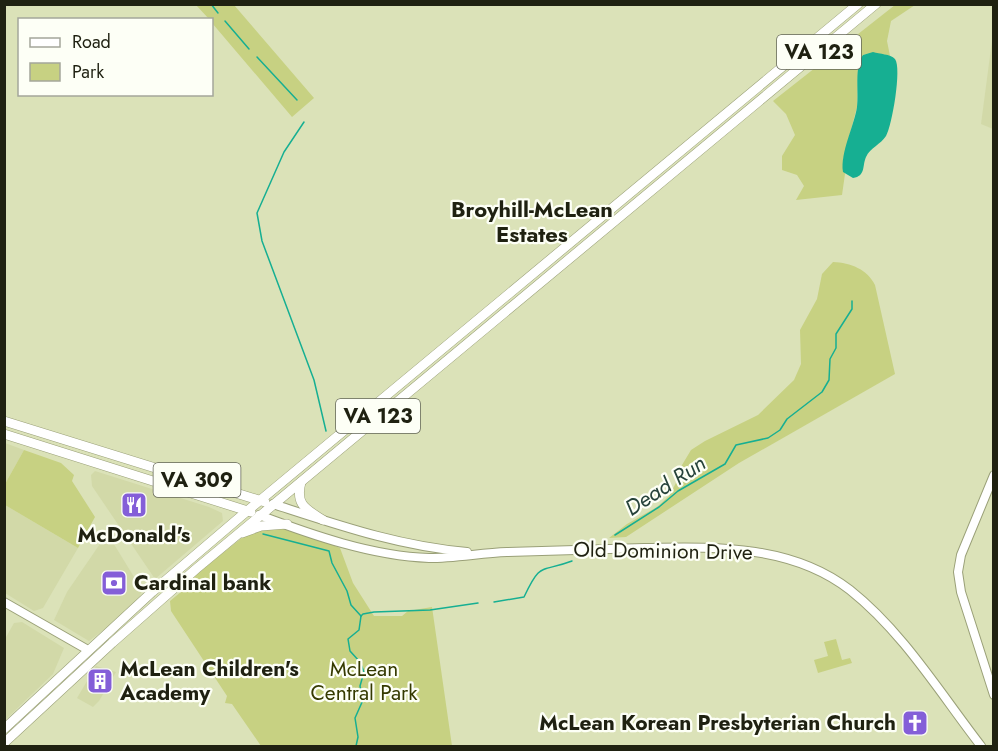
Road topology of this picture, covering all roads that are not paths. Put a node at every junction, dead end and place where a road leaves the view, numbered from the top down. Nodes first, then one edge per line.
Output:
1 (858, 4) edge
2 (876, 4) edge
3 (4, 421) edge
4 (4, 434) edge
5 (993, 475) edge
6 (300, 482) junction
7 (260, 500) junction
8 (273, 504) junction
9 (226, 505) junction
10 (247, 511) junction
11 (259, 515) junction
12 (323, 520) junction
13 (287, 524) junction
14 (227, 529) junction
15 (236, 534) junction
16 (479, 553) junction
17 (172, 575) junction
18 (152, 592) junction
19 (158, 601) junction
20 (4, 602) edge
21 (146, 612) junction
22 (88, 650) junction
23 (993, 695) edge
24 (4, 729) edge
25 (4, 743) edge
26 (981, 747) edge

1 - 7 main road, VA 123
2 - 6 main road, VA 123
3 - 7 main road, Old Dominion Drive / VA 309
4 - 9 main road, Old Dominion Drive / VA 309
5 - 23 main road
6 - 8 main road, VA 123
6 - 12 main road
7 - 8 main road, Old Dominion Drive / VA 309
7 - 10 main road, VA 123
8 - 11 main road, VA 123
8 - 12 main road, Old Dominion Drive
9 - 10 main road, Old Dominion Drive / VA 309
9 - 14 main road
10 - 11 main road, Old Dominion Drive / VA 309
10 - 14 main road, VA 123
11 - 13 main road, Old Dominion Drive
11 - 15 main road, VA 123
12 - 16 main road, Old Dominion Drive
13 - 15 main road
13 - 16 main road, Old Dominion Drive
14 - 17 main road, VA 123
15 - 19 main road, VA 123
16 - 26 main road, Old Dominion Drive
17 - 18 main road, VA 123
17 - 19 main road
18 - 21 main road
18 - 22 main road, VA 123
19 - 21 main road, VA 123
20 - 22 main road
21 - 25 main road, VA 123
22 - 24 main road, VA 123

